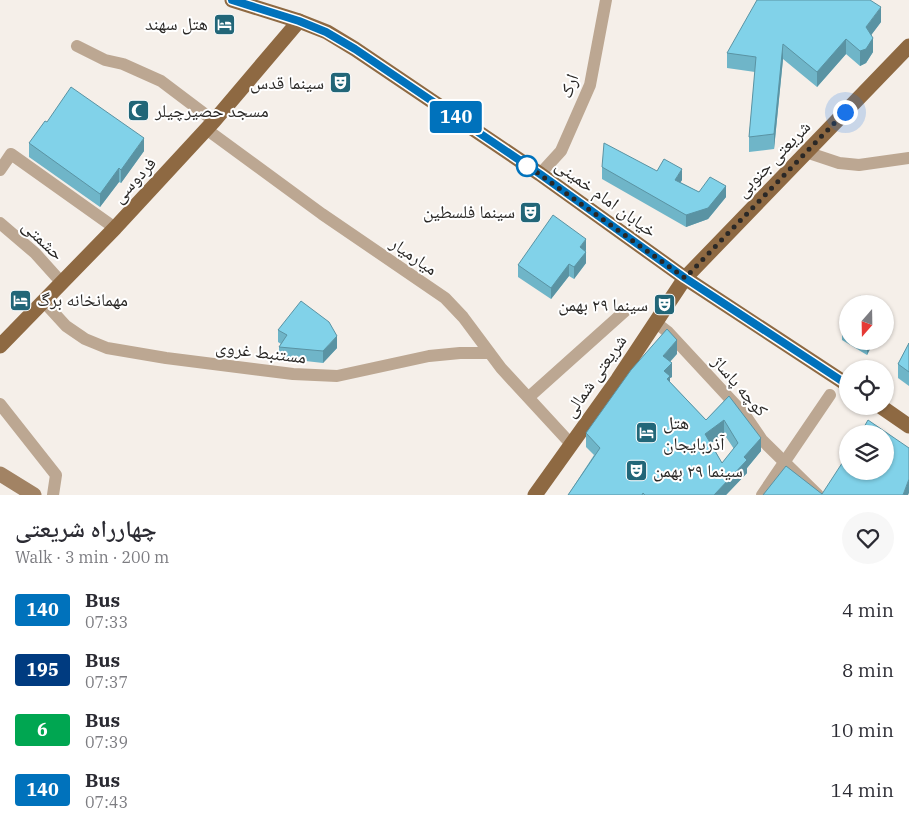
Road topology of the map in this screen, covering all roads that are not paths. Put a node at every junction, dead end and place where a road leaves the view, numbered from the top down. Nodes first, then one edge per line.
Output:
1 (232, 0) edge
2 (606, 0) edge
3 (299, 21) junction
4 (77, 46) dead end
5 (909, 46) edge
6 (210, 125) junction
7 (806, 152) junction
8 (909, 158) edge
9 (0, 170) edge
10 (540, 174) junction
11 (0, 223) edge
12 (115, 228) junction
13 (685, 278) junction
14 (62, 283) junction
15 (44, 302) junction
16 (625, 311) dead end
17 (655, 322) junction
18 (0, 346) edge
19 (489, 353) junction
20 (839, 379) edge
21 (830, 395) dead end
22 (529, 397) junction
23 (0, 404) edge
24 (893, 415) edge
25 (909, 426) edge
26 (571, 444) junction
27 (784, 462) junction
28 (0, 474) edge
29 (34, 495) edge
30 (53, 495) edge
31 (535, 495) edge
32 (762, 495) edge
33 (818, 495) edge

1 - 3 main road, خیابان امام خمینی
2 - 10 street, ارک
3 - 6 main road, فردوسی
3 - 10 main road, خیابان امام خمینی
4 - 6 street, میارمیار
5 - 7 main road, شریعتی جنوبی
6 - 12 main road, فردوسی
6 - 19 street, میارمیار
7 - 8 street
7 - 13 main road, شریعتی جنوبی
9 - 12 street
10 - 13 main road, خیابان امام خمینی
11 - 14 street, حشمتی
12 - 14 main road, فردوسی
13 - 17 main road, شریعتی شمالی
13 - 20 main road, خیابان امام خمینی
14 - 15 main road, فردوسی
15 - 18 main road, فردوسی
15 - 19 street, مستنبط غروی
16 - 22 street
17 - 26 main road, شریعتی شمالی
17 - 27 street, کوچه پاساژ
19 - 22 street, میارمیار
21 - 27 street
22 - 26 street, میارمیار
23 - 30 street
24 - 25 main road
26 - 31 main road, شریعتی شمالی
27 - 32 street
27 - 33 street, کوچه پاساژ
28 - 29 street

